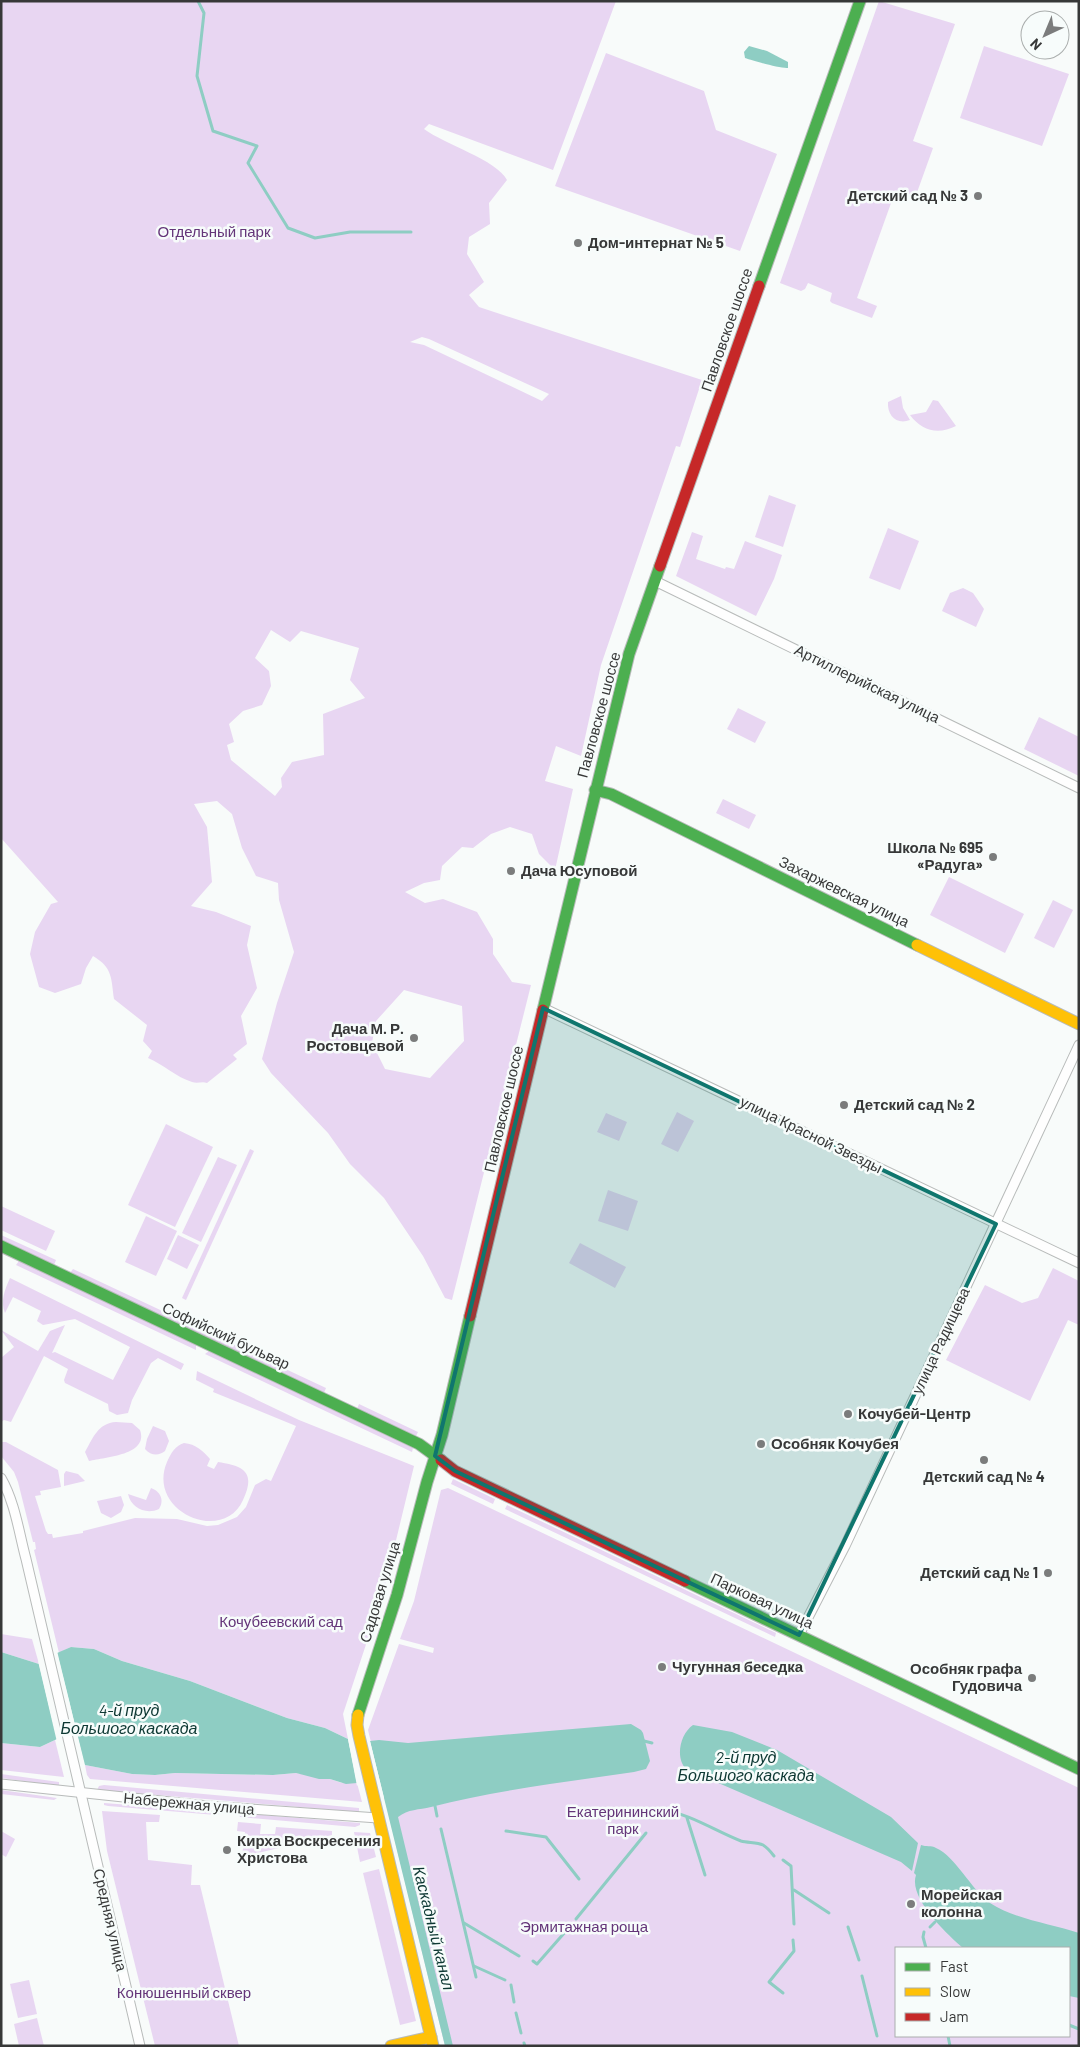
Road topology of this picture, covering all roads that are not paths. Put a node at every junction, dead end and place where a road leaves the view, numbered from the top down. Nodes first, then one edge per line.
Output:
1 (860, 1) edge
2 (655, 580) junction
3 (1079, 788) edge
4 (595, 790) junction
5 (543, 1008) junction
6 (1079, 1024) edge
7 (1079, 1045) edge
8 (996, 1224) junction
9 (1, 1246) edge
10 (1079, 1263) edge
11 (435, 1456) junction
12 (1, 1478) edge
13 (799, 1635) junction
14 (1079, 1769) edge
15 (1, 1784) edge
16 (81, 1794) junction
17 (378, 1818) junction
18 (432, 2041) edge
19 (140, 2046) edge
20 (391, 2046) edge

1 - 2 main road, Павловское шоссе
2 - 3 street, Артиллерийская улица
2 - 4 main road, Павловское шоссе
4 - 5 main road, Павловское шоссе
4 - 6 main road, Захаржевская улица
5 - 8 street, улица Красной Звезды
5 - 11 main road, Павловское шоссе
7 - 8 street, улица Радищева
8 - 10 street, улица Красной Звезды
8 - 13 street, улица Радищева
9 - 11 main road, Софийский бульвар
11 - 13 main road, Парковая улица
11 - 17 main road, Садовая улица
12 - 16 street, Средняя улица
13 - 14 main road, Парковая улица
15 - 16 street, Набережная улица
16 - 17 street, Набережная улица
16 - 19 street, Средняя улица
17 - 18 main road
18 - 20 main road

